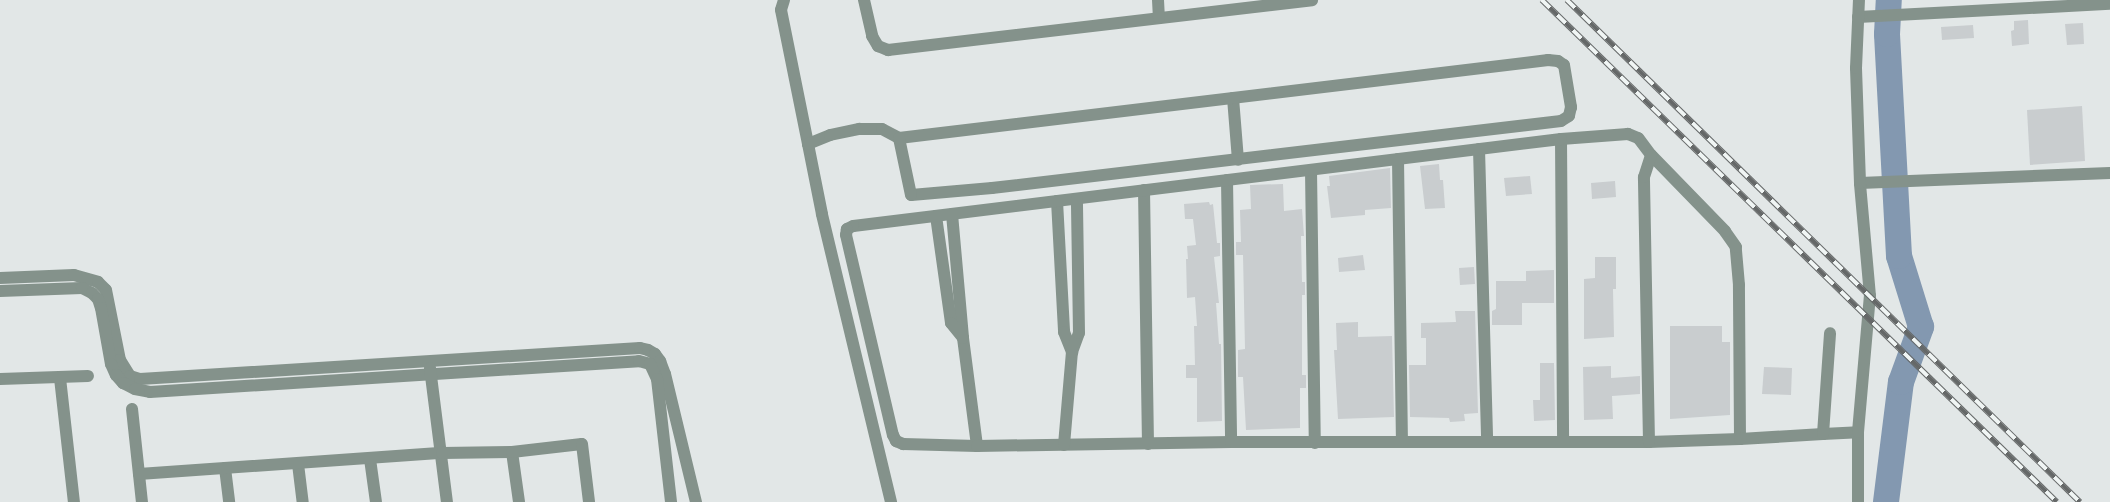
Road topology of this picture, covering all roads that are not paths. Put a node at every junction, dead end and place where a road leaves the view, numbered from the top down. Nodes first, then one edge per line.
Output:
1 (784, 0) edge
2 (864, 0) edge
3 (1158, 0) edge
4 (1312, 0) edge
5 (1859, 0) edge
6 (2110, 4) edge
7 (1858, 17) junction
8 (1160, 18) junction
9 (1233, 98) junction
10 (899, 138) junction
11 (1561, 139) junction
12 (808, 144) junction
13 (1479, 149) junction
14 (1651, 155) junction
15 (1398, 159) junction
16 (1238, 160) junction
17 (1311, 170) junction
18 (2110, 173) edge
19 (1227, 180) junction
20 (1866, 183) junction
21 (1144, 190) junction
22 (1077, 199) junction
23 (1057, 201) junction
24 (952, 214) junction
25 (936, 216) junction
26 (0, 278) edge
27 (0, 291) edge
28 (1830, 333) dead end
29 (962, 338) junction
30 (1072, 352) junction
31 (429, 360) junction
32 (431, 374) junction
33 (88, 376) dead end
34 (0, 378) edge
35 (60, 378) junction
36 (132, 409) dead end
37 (1855, 433) junction
38 (1823, 434) junction
39 (1740, 439) junction
40 (1563, 441) junction
41 (1232, 442) junction
42 (1402, 442) junction
43 (1487, 442) junction
44 (1649, 442) junction
45 (1315, 443) junction
46 (1148, 444) junction
47 (1064, 445) junction
48 (977, 446) junction
49 (512, 452) junction
50 (442, 453) junction
51 (370, 459) junction
52 (298, 464) junction
53 (225, 468) junction
54 (139, 474) junction
55 (74, 502) edge
56 (142, 502) edge
57 (229, 502) edge
58 (303, 502) edge
59 (376, 502) edge
60 (447, 502) edge
61 (519, 502) edge
62 (589, 502) edge
63 (671, 502) edge
64 (696, 502) edge
65 (891, 502) edge
66 (1858, 502) edge

1 - 12 street
2 - 8 street
3 - 8 street
4 - 8 street
5 - 7 street
6 - 7 street
7 - 20 street
9 - 10 street
9 - 16 street
9 - 16 street
10 - 12 street
10 - 16 street
11 - 13 street
11 - 14 street
11 - 40 street
12 - 65 street
13 - 15 street
13 - 43 street
14 - 39 street
14 - 44 street
15 - 17 street
15 - 42 street
17 - 19 street
17 - 45 street
18 - 20 street
19 - 21 street
19 - 41 street
20 - 37 street
21 - 22 street
21 - 46 street
22 - 23 street
22 - 30 street
23 - 24 street
23 - 30 street
24 - 25 street
24 - 29 street
25 - 29 street
25 - 48 street
26 - 31 street
27 - 32 street
28 - 38 street
29 - 48 street
30 - 47 street
31 - 32 street
31 - 64 street
32 - 50 street
32 - 63 street
33 - 35 street
34 - 35 street
35 - 55 street
36 - 54 street
37 - 38 street
37 - 66 street
38 - 39 street
39 - 44 street
40 - 43 street
40 - 44 street
41 - 45 street
41 - 46 street
42 - 43 street
42 - 45 street
46 - 47 street
47 - 48 street
49 - 50 street
49 - 61 street
49 - 62 street
50 - 51 street
50 - 60 street
51 - 52 street
51 - 59 street
52 - 53 street
52 - 58 street
53 - 54 street
53 - 57 street
54 - 56 street

